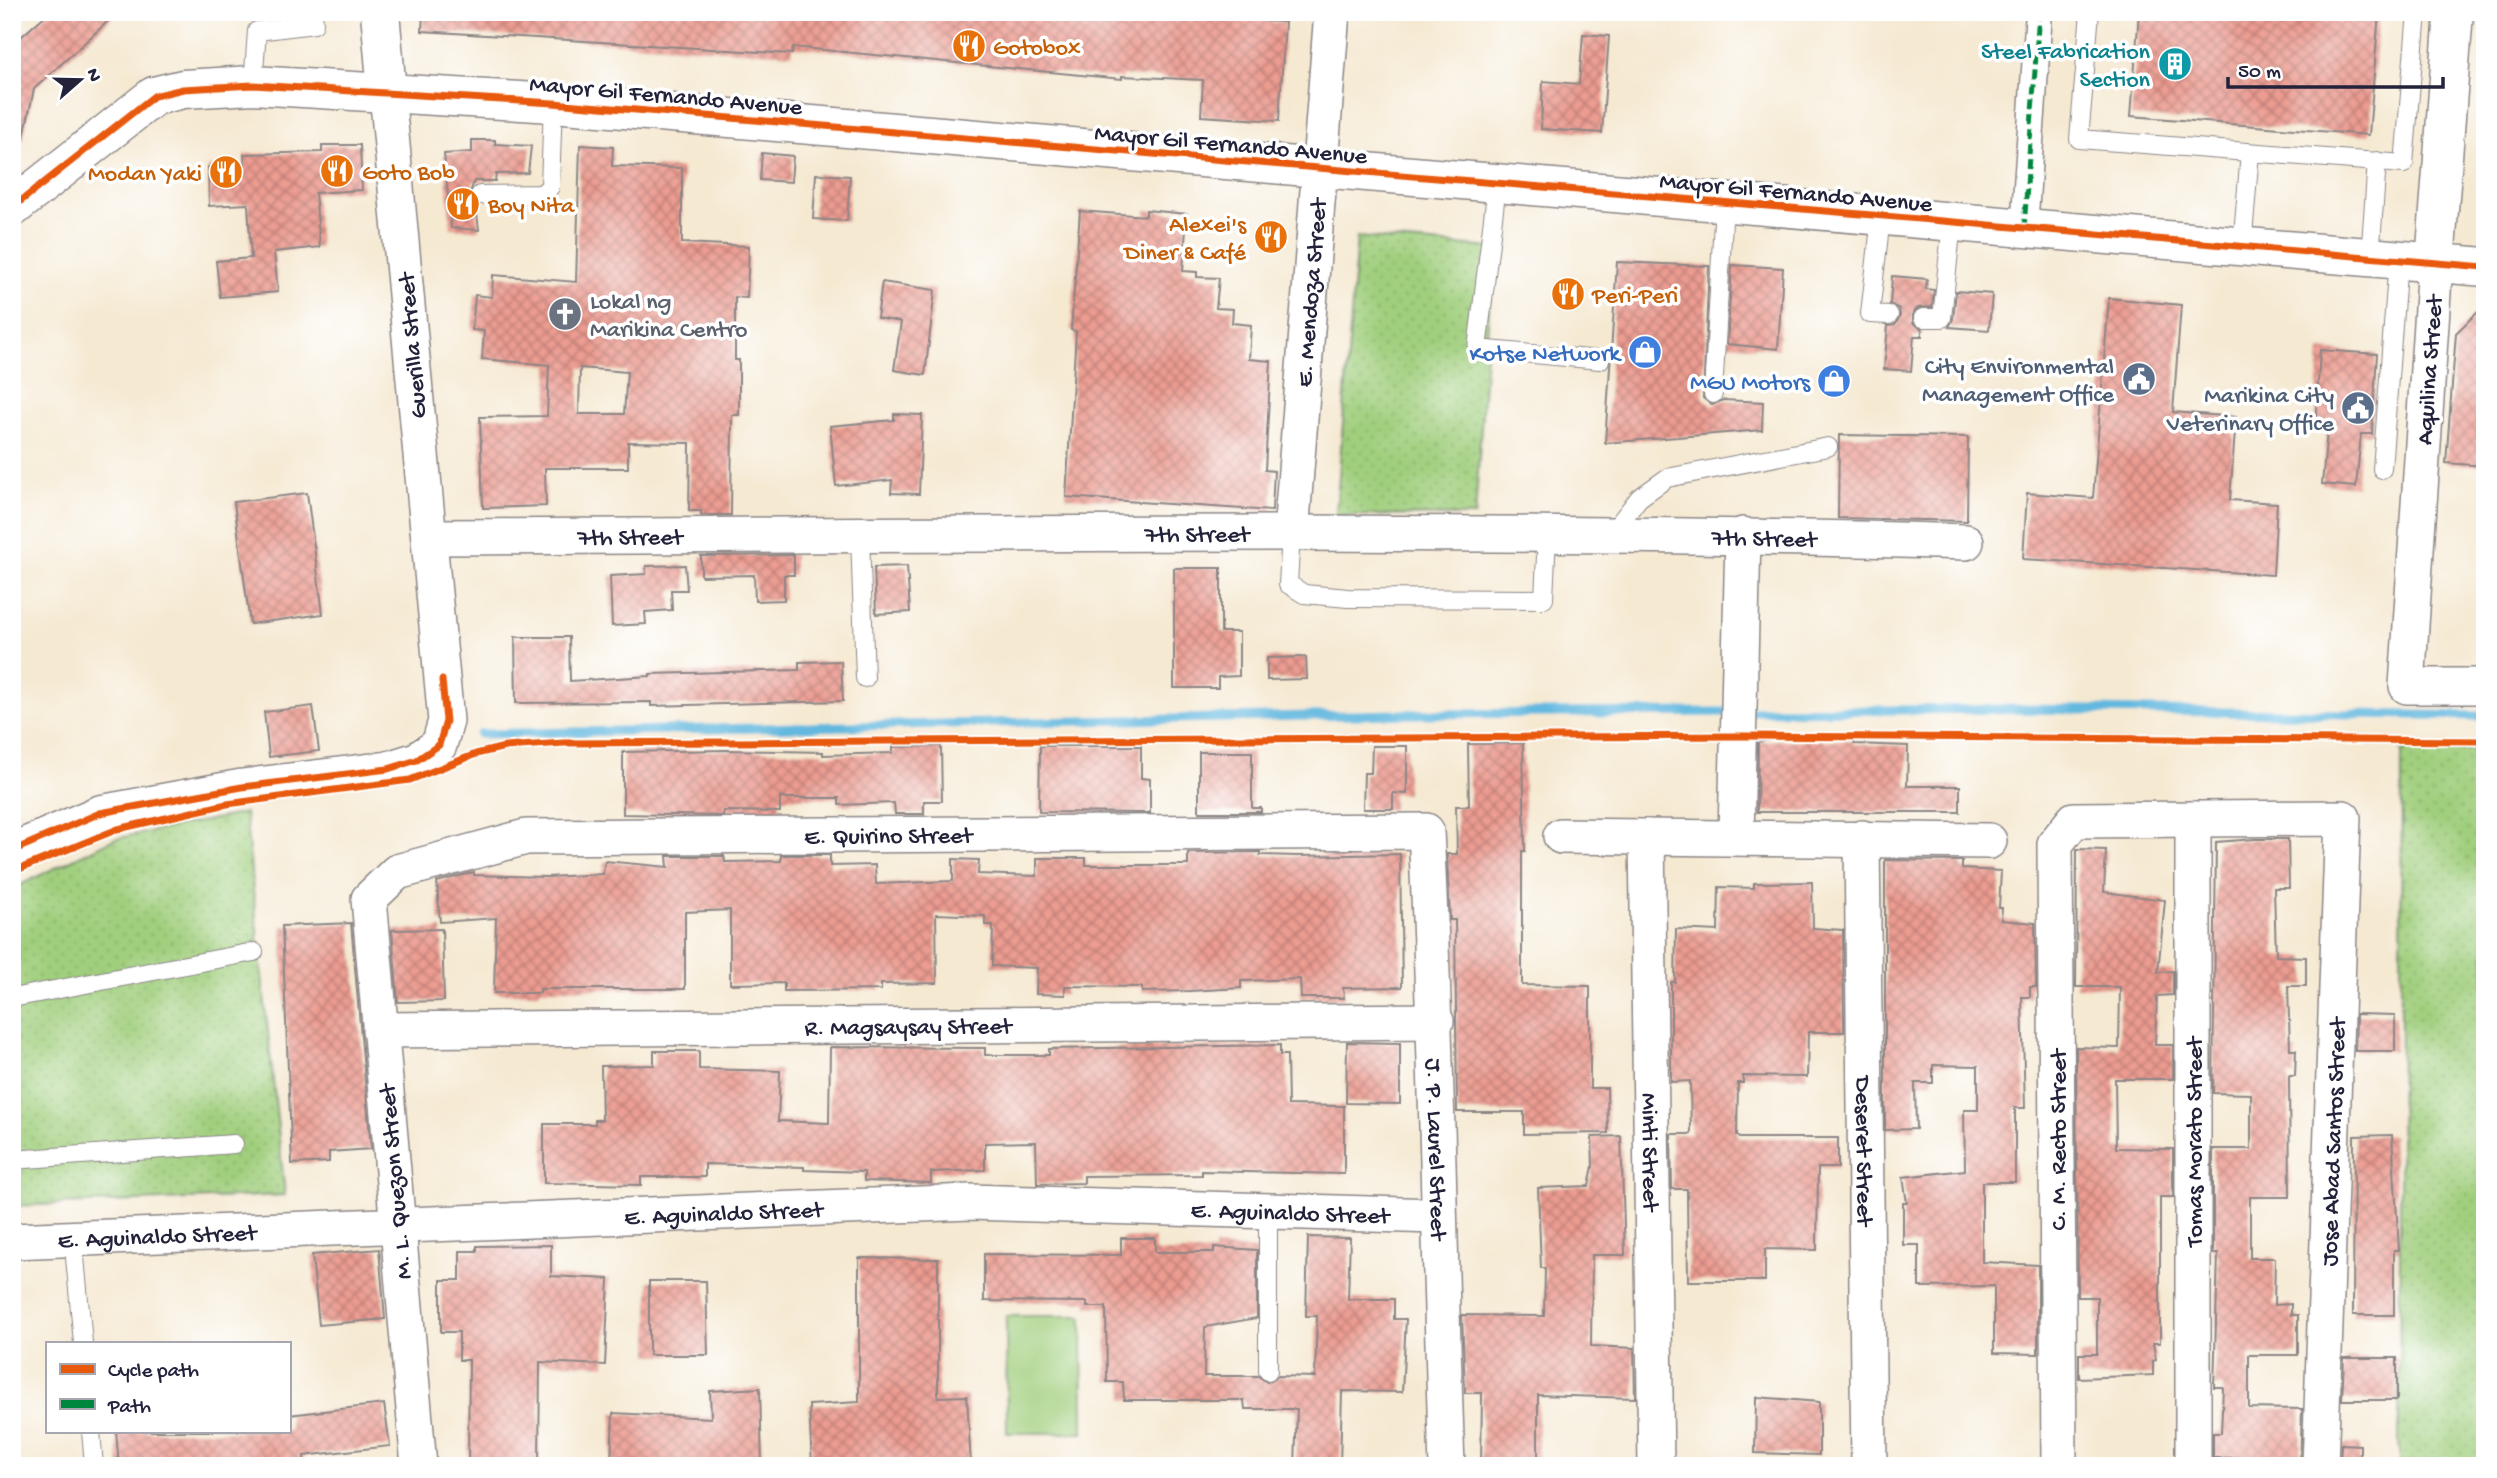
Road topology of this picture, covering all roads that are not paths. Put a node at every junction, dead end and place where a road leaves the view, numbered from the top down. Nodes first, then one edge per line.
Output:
1 (313, 12) edge
2 (380, 12) edge
3 (1332, 12) edge
4 (2039, 12) edge
5 (2090, 12) edge
6 (2417, 12) edge
7 (2454, 12) edge
8 (253, 85) junction
9 (387, 92) junction
10 (553, 103) junction
11 (2250, 152) junction
12 (2377, 161) junction
13 (1320, 169) junction
14 (1497, 185) junction
15 (480, 195) dead end
16 (1724, 204) junction
17 (12, 208) edge
18 (1881, 217) junction
19 (1952, 223) junction
20 (2024, 229) junction
21 (2242, 248) junction
22 (2384, 259) junction
23 (2435, 263) junction
24 (2485, 267) edge
25 (1889, 315) dead end
26 (1923, 318) dead end
27 (1600, 360) dead end
28 (1713, 394) dead end
29 (1828, 447) dead end
30 (2382, 469) dead end
31 (1291, 534) junction
32 (1547, 534) junction
33 (1610, 535) junction
34 (1743, 535) junction
35 (860, 536) junction
36 (429, 537) junction
37 (1966, 542) dead end
38 (865, 678) dead end
39 (2485, 686) edge
40 (2193, 819) junction
41 (1426, 831) joint
42 (1561, 836) dead end
43 (1647, 837) junction
44 (1736, 837) junction
45 (1862, 838) junction
46 (1989, 841) dead end
47 (12, 851) edge
48 (369, 899) joint
49 (254, 952) dead end
50 (12, 998) edge
51 (1436, 1021) junction
52 (380, 1030) junction
53 (234, 1144) dead end
54 (12, 1160) edge
55 (1268, 1211) junction
56 (1437, 1216) junction
57 (399, 1225) junction
58 (73, 1236) junction
59 (12, 1241) edge
60 (83, 1342) edge
61 (1268, 1371) dead end
62 (91, 1432) edge
63 (94, 1466) edge
64 (419, 1466) edge
65 (1447, 1466) edge
66 (1656, 1466) edge
67 (1870, 1466) edge
68 (2059, 1466) edge
69 (2193, 1466) edge
70 (2320, 1466) edge

1 - 8 lane
2 - 9 street, Guerilla Street
3 - 13 street, E. Mendoza Street
4 - 20 street
5 - 11 lane
6 - 12 lane
7 - 23 street, Aquilina Street
8 - 9 street, Mayor Gil Fernando Avenue
8 - 17 street, Mayor Gil Fernando Avenue
9 - 10 street, Mayor Gil Fernando Avenue
9 - 36 street, Guerilla Street
10 - 13 street, Mayor Gil Fernando Avenue
10 - 15 lane
11 - 12 lane
11 - 21 lane
12 - 22 lane
13 - 14 street, Mayor Gil Fernando Avenue
13 - 31 street, E. Mendoza Street
14 - 16 street, Mayor Gil Fernando Avenue
14 - 27 lane
16 - 18 street, Mayor Gil Fernando Avenue
16 - 28 lane
18 - 19 street, Mayor Gil Fernando Avenue
18 - 25 lane
19 - 20 street, Mayor Gil Fernando Avenue
19 - 26 lane
20 - 21 street, Mayor Gil Fernando Avenue
21 - 22 street, Mayor Gil Fernando Avenue
22 - 23 street, Mayor Gil Fernando Avenue
22 - 30 lane
23 - 24 street, Mayor Gil Fernando Avenue
23 - 39 street, Aquilina Street
29 - 33 lane
31 - 32 street, 7th Street
31 - 32 lane
31 - 35 street, 7th Street
32 - 33 street, 7th Street
33 - 34 street, 7th Street
34 - 37 street, 7th Street
34 - 44 street
35 - 36 street, 7th Street
35 - 38 lane
36 - 47 street, Guerilla Street
40 - 68 street, C. M. Recto Street
40 - 69 street, Tomas Morato Street
40 - 70 street, Jose Abad Santos Street
41 - 48 street, E. Quirino Street
41 - 51 street, J. P. Laurel Street
42 - 43 street
43 - 44 street
43 - 66 street, Minti Street
44 - 45 street
45 - 46 street
45 - 67 street, Deseret Street
48 - 52 street, M. L. Quezon Street
49 - 50 lane
51 - 52 street, R. Magsaysay Street
51 - 56 street, J. P. Laurel Street
52 - 57 street, M. L. Quezon Street
53 - 54 lane
55 - 56 street, E. Aguinaldo Street
55 - 57 street, E. Aguinaldo Street
55 - 61 lane
56 - 65 street, J. P. Laurel Street
57 - 58 street, E. Aguinaldo Street
57 - 64 street, M. L. Quezon Street
58 - 59 street, E. Aguinaldo Street
58 - 60 lane
62 - 63 lane

